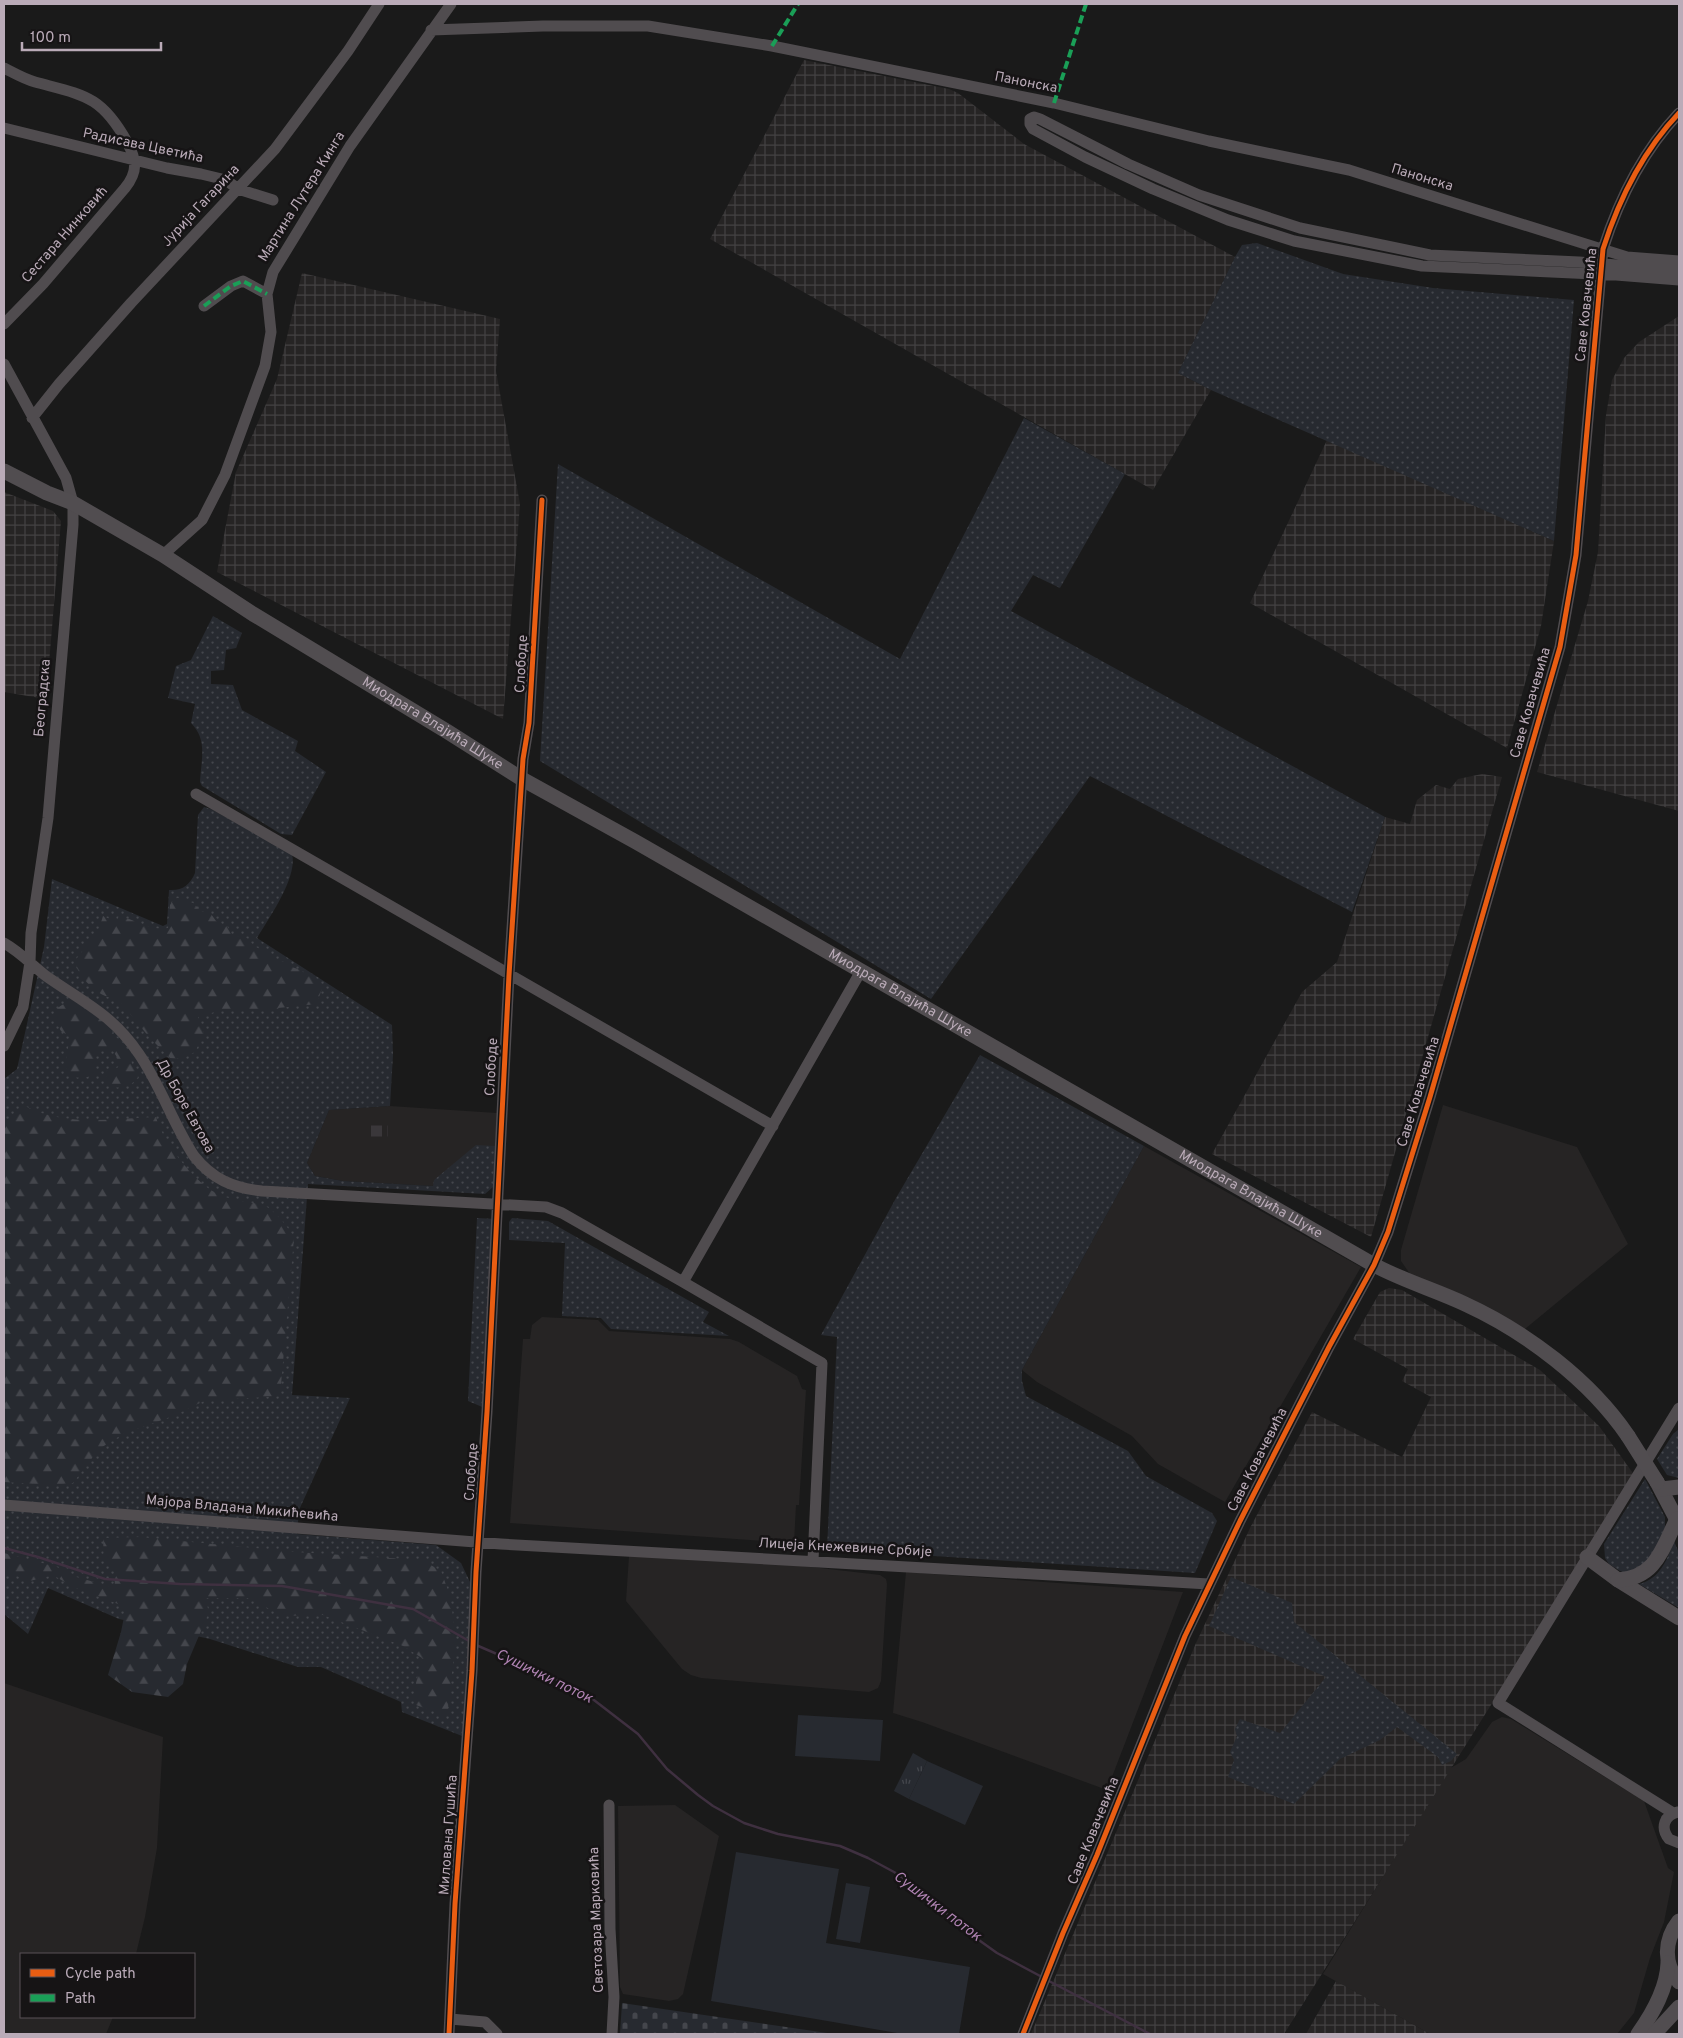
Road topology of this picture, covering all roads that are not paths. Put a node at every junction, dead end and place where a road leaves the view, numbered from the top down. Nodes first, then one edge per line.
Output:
1 (379, 4) edge
2 (451, 4) edge
3 (431, 30) junction
4 (4, 68) edge
5 (1679, 113) edge
6 (4, 128) edge
7 (132, 159) junction
8 (238, 189) junction
9 (272, 200) dead end
10 (1603, 249) junction
11 (1679, 261) edge
12 (1601, 270) junction
13 (1679, 270) edge
14 (1679, 280) edge
15 (267, 294) junction
16 (204, 306) dead end
17 (4, 324) edge
18 (4, 364) edge
19 (32, 418) junction
20 (4, 471) edge
21 (542, 500) dead end
22 (73, 503) junction
23 (163, 555) junction
24 (522, 779) junction
25 (196, 794) dead end
26 (4, 943) edge
27 (30, 962) junction
28 (862, 971) junction
29 (509, 975) junction
30 (4, 1046) edge
31 (773, 1126) junction
32 (497, 1204) junction
33 (1374, 1265) junction
34 (683, 1282) junction
35 (1679, 1408) edge
36 (1660, 1486) junction
37 (1679, 1487) edge
38 (4, 1505) edge
39 (1678, 1522) edge
40 (478, 1542) junction
41 (1587, 1557) junction
42 (813, 1561) junction
43 (1618, 1580) junction
44 (1210, 1584) junction
45 (1679, 1618) edge
46 (474, 1637) joint
47 (609, 1805) dead end
48 (1676, 1813) edge
49 (1679, 1843) edge
50 (1679, 1922) edge
51 (1668, 1963) junction
52 (1679, 1982) edge
53 (1679, 2007) edge
54 (1679, 2017) edge
55 (450, 2019) junction
56 (449, 2034) edge
57 (497, 2034) edge
58 (612, 2034) edge
59 (1023, 2034) edge
60 (1638, 2034) edge
61 (1654, 2034) edge

1 - 8 street, Јурија Гагарина
2 - 3 street, Мартина Лутера Кинга
3 - 10 street, Панонска
3 - 15 street, Мартина Лутера Кинга
4 - 7 street
5 - 10 street, Саве Ковачевића
6 - 7 street, Радисава Цветића
7 - 8 street, Радисава Цветића
7 - 17 street, Сестара Нинковић
8 - 9 street, Радисава Цветића
8 - 19 street, Јурија Гагарина
10 - 11 street, Панонска
10 - 12 street, Саве Ковачевића
12 - 12 street
12 - 13 street
12 - 14 street
12 - 33 street, Саве Ковачевића
15 - 16 street
15 - 23 street, Мартина Лутера Кинга
18 - 19 street, Београдска
19 - 22 street, Београдска
20 - 22 main road, Миодрага Влајића Шуке
21 - 24 street, Слободе
22 - 23 main road, Миодрага Влајића Шуке
22 - 27 street, Београдска
23 - 24 main road, Миодрага Влајића Шуке
24 - 28 main road, Миодрага Влајића Шуке
24 - 29 street, Слободе
25 - 29 street
26 - 27 street, Др Боре Евтова
27 - 30 street, Београдска
27 - 32 street, Др Боре Евтова
28 - 31 street
28 - 33 main road, Миодрага Влајића Шуке
29 - 31 street
29 - 32 street, Слободе
31 - 34 street
32 - 34 street, Др Боре Евтова
32 - 40 street, Слободе
33 - 36 main road, Миодрага Влајића Шуке, bridge
33 - 44 street, Саве Ковачевића
34 - 42 street, Др Боре Евтова
35 - 41 street
36 - 37 main road
36 - 39 main road, Миодрага Влајића Шуке
38 - 40 street, Мајора Владана Микићевића
39 - 43 main road
40 - 42 street, Лицеја Кнежевине Србије
40 - 46 street, Слободе
41 - 43 main road
41 - 48 street
42 - 44 street, Лицеја Кнежевине Србије
43 - 45 main road
44 - 59 street, Саве Ковачевића
46 - 55 street, Милована Гушића
47 - 58 street, Светозара Марковића
48 - 49 street
50 - 51 main road
51 - 52 main road
51 - 60 main road
53 - 61 main road
54 - 61 main road
55 - 56 street, Милована Гушића
55 - 57 street

